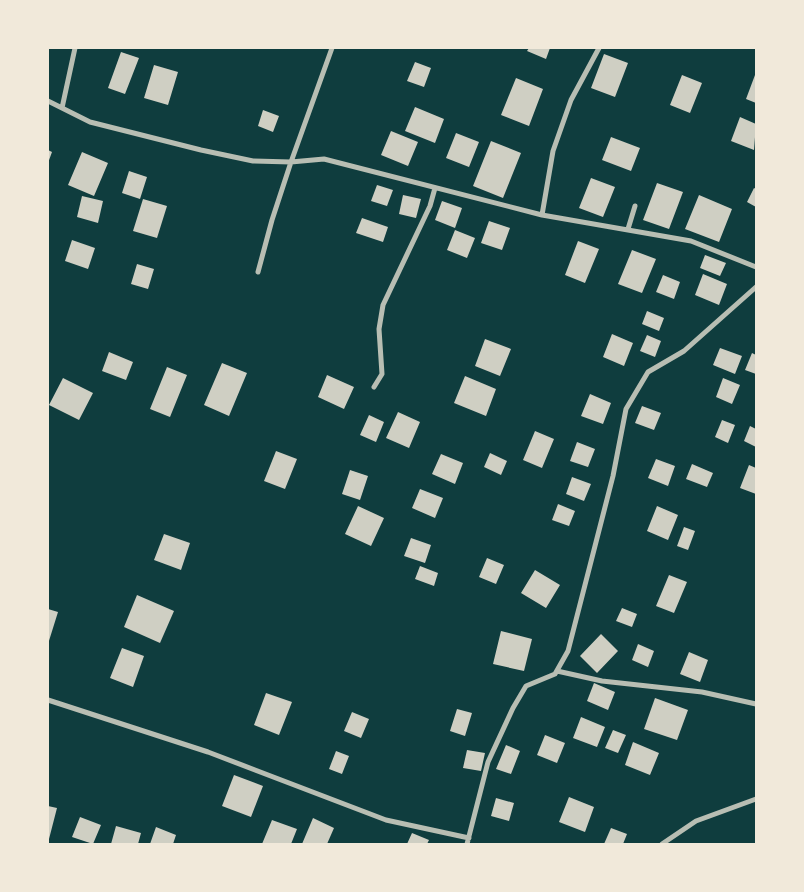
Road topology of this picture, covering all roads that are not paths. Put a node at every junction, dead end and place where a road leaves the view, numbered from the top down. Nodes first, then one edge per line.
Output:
1 (75, 48) edge
2 (332, 48) edge
3 (599, 48) edge
4 (48, 101) edge
5 (62, 108) junction
6 (291, 162) junction
7 (434, 188) junction
8 (635, 206) dead end
9 (542, 215) junction
10 (628, 229) junction
11 (756, 268) edge
12 (258, 272) dead end
13 (756, 287) edge
14 (374, 387) dead end
15 (557, 671) junction
16 (48, 700) edge
17 (756, 704) edge
18 (756, 799) edge
19 (469, 838) junction
20 (467, 844) edge
21 (662, 844) edge

1 - 5 street
2 - 6 street
3 - 9 street
4 - 5 street
5 - 6 street
6 - 7 street
6 - 12 street
7 - 9 street
7 - 14 street
8 - 10 street
9 - 10 street
10 - 11 street
13 - 15 street
15 - 17 street
15 - 19 street
16 - 19 street
18 - 21 street
19 - 20 street

